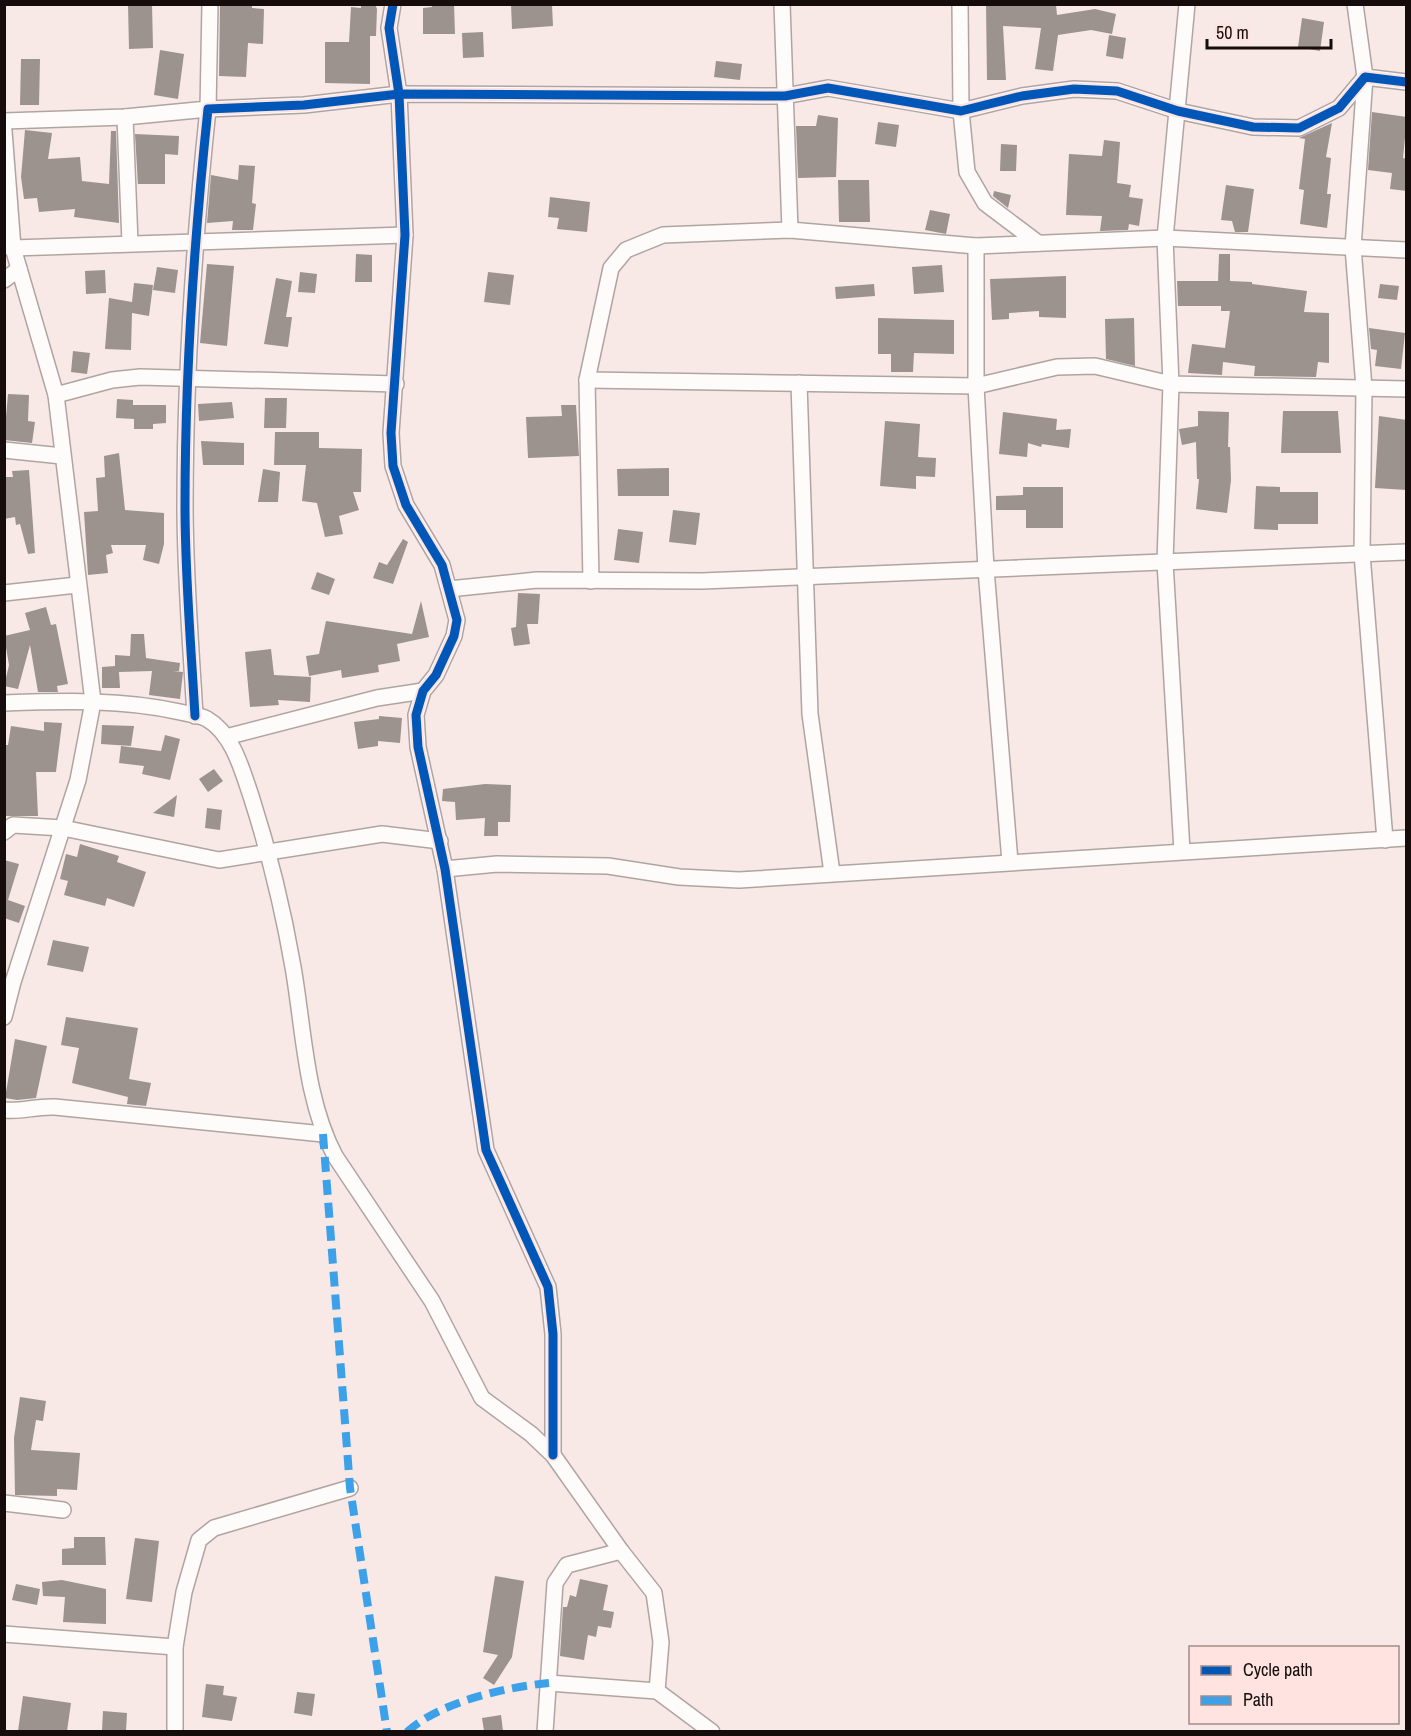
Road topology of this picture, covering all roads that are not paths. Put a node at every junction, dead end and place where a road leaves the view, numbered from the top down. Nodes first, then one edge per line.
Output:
1 (210, 4) edge
2 (393, 4) edge
3 (782, 4) edge
4 (960, 4) edge
5 (1187, 4) edge
6 (1355, 4) edge
7 (1365, 77) junction
8 (1407, 82) edge
9 (399, 94) junction
10 (785, 96) junction
11 (208, 109) junction
12 (961, 111) junction
13 (1178, 111) junction
14 (125, 117) junction
15 (4, 121) edge
16 (4, 131) edge
17 (790, 230) junction
18 (405, 235) junction
19 (1165, 238) junction
20 (196, 241) junction
21 (130, 243) junction
22 (1038, 243) junction
23 (976, 246) junction
24 (9, 247) edge
25 (1353, 247) junction
26 (1407, 250) edge
27 (19, 269) junction
28 (4, 280) edge
29 (188, 378) junction
30 (587, 380) junction
31 (799, 383) junction
32 (396, 384) junction
33 (1171, 384) junction
34 (976, 386) junction
35 (1364, 388) junction
36 (1407, 389) edge
37 (56, 395) junction
38 (4, 450) edge
39 (62, 456) junction
40 (1407, 552) edge
41 (1362, 554) junction
42 (1165, 562) junction
43 (986, 569) junction
44 (804, 576) junction
45 (591, 581) junction
46 (77, 585) junction
47 (448, 589) junction
48 (4, 593) edge
49 (423, 692) junction
50 (93, 702) junction
51 (4, 703) edge
52 (195, 716) junction
53 (226, 737) junction
54 (63, 828) junction
55 (4, 832) edge
56 (1407, 838) edge
57 (1385, 840) junction
58 (440, 841) junction
59 (1182, 851) junction
60 (270, 854) junction
61 (1010, 862) junction
62 (445, 869) junction
63 (832, 873) junction
64 (9, 981) edge
65 (4, 1017) edge
66 (4, 1110) edge
67 (323, 1134) junction
68 (553, 1455) junction
69 (350, 1488) dead end
70 (4, 1503) edge
71 (63, 1510) dead end
72 (621, 1551) junction
73 (4, 1634) edge
74 (175, 1647) junction
75 (549, 1683) junction
76 (657, 1690) junction
77 (175, 1731) edge
78 (545, 1731) edge
79 (712, 1731) edge

1 - 11 street
2 - 9 street
3 - 10 street
4 - 12 street
5 - 13 street
6 - 7 street
7 - 8 street
7 - 13 street
7 - 25 street
9 - 10 street
9 - 11 street
9 - 18 street
10 - 12 street
10 - 17 street
11 - 14 street
11 - 20 street
12 - 13 street
12 - 22 street
13 - 19 street
14 - 15 street
14 - 21 street
16 - 24 street
17 - 23 street
17 - 30 street
18 - 20 street
18 - 32 street
19 - 22 street
19 - 25 street
19 - 33 street
20 - 21 street
20 - 29 street
21 - 24 street
22 - 23 street
23 - 34 street
24 - 27 street
25 - 26 street
25 - 35 street
27 - 28 street
27 - 37 street
29 - 32 street
29 - 37 street
29 - 52 street
30 - 31 street
30 - 45 street
31 - 34 street
31 - 44 street
32 - 47 street
33 - 34 street
33 - 35 street
33 - 42 street
34 - 43 street
35 - 36 street
35 - 41 street
37 - 39 street
38 - 39 street
39 - 46 street
40 - 41 street
41 - 42 street
41 - 57 street
42 - 43 street
42 - 59 street
43 - 44 street
43 - 61 street
44 - 45 street
44 - 63 street
45 - 47 street
46 - 48 street
46 - 50 street
47 - 49 street
49 - 53 street
49 - 58 street
50 - 51 street
50 - 52 street
50 - 54 street
52 - 53 street
53 - 60 street
54 - 55 street
54 - 60 street
54 - 64 street
56 - 57 street
57 - 59 street
58 - 60 street
58 - 62 street
59 - 61 street
60 - 67 street
61 - 63 street
62 - 63 street
62 - 68 street
64 - 65 street
66 - 67 street
67 - 68 street
68 - 72 street
69 - 74 street
70 - 71 street
72 - 75 street
72 - 76 street
73 - 74 street
74 - 77 street
75 - 76 street
75 - 78 street
76 - 79 street

